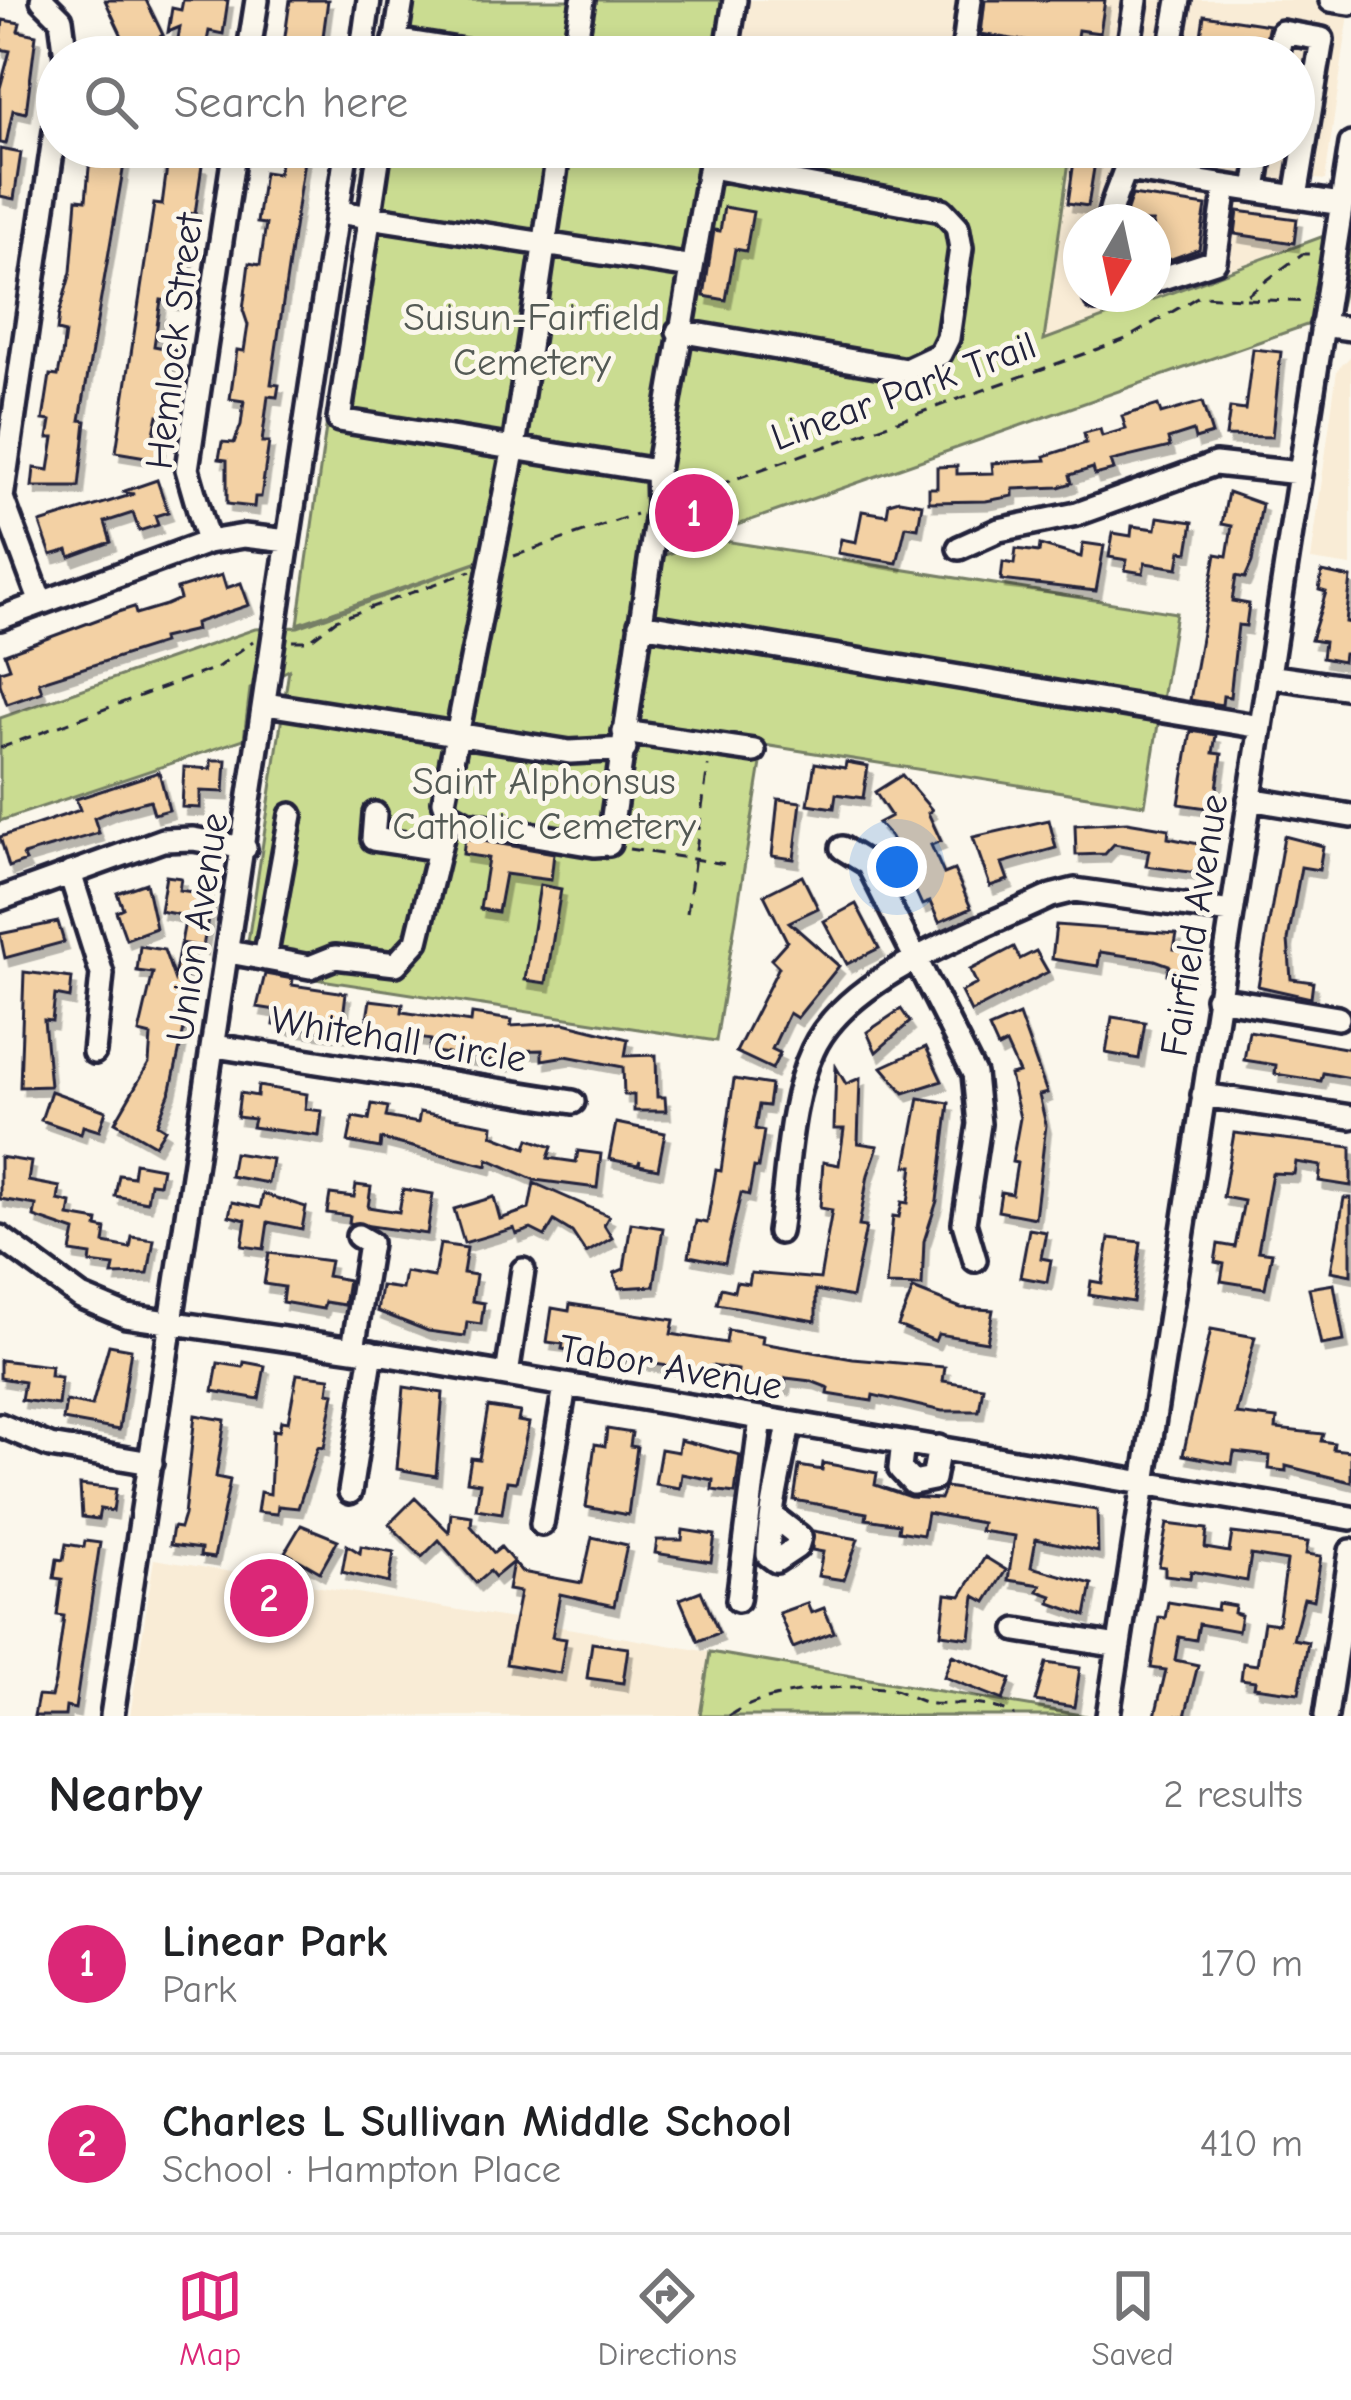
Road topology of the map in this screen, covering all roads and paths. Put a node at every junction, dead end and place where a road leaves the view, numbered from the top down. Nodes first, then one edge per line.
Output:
1 (42, 0) edge
2 (257, 0) edge
3 (369, 0) edge
4 (402, 0) edge
5 (583, 0) edge
6 (735, 0) edge
7 (970, 0) edge
8 (1136, 0) edge
9 (1179, 0) edge
10 (1331, 0) edge
11 (1351, 3) edge
12 (63, 36) edge
13 (251, 36) edge
14 (364, 36) edge
15 (396, 36) edge
16 (577, 36) edge
17 (729, 36) edge
18 (965, 36) edge
19 (1130, 36) edge
20 (1173, 36) edge
21 (1315, 38) edge
22 (1315, 82) edge
23 (1351, 144) edge
24 (50, 168) edge
25 (232, 168) edge
26 (344, 168) edge
27 (377, 168) edge
28 (556, 168) edge
29 (710, 168) edge
30 (760, 168) edge
31 (1124, 168) edge
32 (1161, 168) edge
33 (1259, 168) edge
34 (1301, 168) edge
35 (1226, 186) junction
36 (1255, 190) junction
37 (1296, 197) junction
38 (1111, 204) edge
39 (1341, 204) junction
40 (338, 212) junction
41 (370, 217) junction
42 (544, 244) junction
43 (1318, 254) dead end
44 (692, 267) junction
45 (1171, 274) edge
46 (1243, 298) junction
47 (1310, 303) dead end
48 (1322, 325) junction
49 (1351, 329) edge
50 (678, 331) junction
51 (514, 447) junction
52 (657, 471) junction
53 (1299, 473) junction
54 (658, 506) junction
55 (208, 542) junction
56 (288, 542) junction
57 (959, 548) dead end
58 (492, 563) junction
59 (41, 603) junction
60 (0, 618) edge
61 (640, 624) junction
62 (293, 641) dead end
63 (260, 642) dead end
64 (1268, 676) junction
65 (1351, 688) edge
66 (266, 704) junction
67 (1261, 727) junction
68 (458, 735) junction
69 (624, 740) junction
70 (711, 744) junction
71 (0, 748) edge
72 (754, 751) dead end
73 (1249, 799) junction
74 (448, 813) junction
75 (375, 814) dead end
76 (291, 815) dead end
77 (1351, 816) edge
78 (609, 844) junction
79 (245, 848) junction
80 (842, 848) dead end
81 (439, 849) junction
82 (694, 860) junction
83 (725, 864) dead end
84 (70, 873) junction
85 (0, 898) edge
86 (1231, 912) junction
87 (687, 913) dead end
88 (229, 952) junction
89 (265, 959) junction
90 (916, 961) junction
91 (1217, 998) junction
92 (1338, 1018) dead end
93 (215, 1046) junction
94 (94, 1052) dead end
95 (1203, 1095) junction
96 (573, 1102) dead end
97 (1351, 1117) edge
98 (779, 1232) dead end
99 (0, 1237) edge
100 (370, 1240) dead end
101 (975, 1259) dead end
102 (523, 1270) dead end
103 (172, 1322) junction
104 (362, 1351) junction
105 (507, 1375) junction
106 (565, 1385) junction
107 (760, 1418) junction
108 (789, 1423) junction
109 (0, 1424) edge
110 (903, 1442) junction
111 (939, 1448) junction
112 (151, 1463) junction
113 (1144, 1481) junction
114 (350, 1492) dead end
115 (773, 1516) dead end
116 (1351, 1518) edge
117 (542, 1524) dead end
118 (1351, 1551) edge
119 (738, 1600) dead end
120 (1017, 1630) dead end
121 (1118, 1646) junction
122 (112, 1716) edge
123 (729, 1716) edge
124 (1015, 1716) edge
125 (1108, 1716) edge
126 (1326, 1716) edge

1 - 12 street
2 - 13 street
3 - 14 street
4 - 15 street
5 - 16 street
6 - 17 street
7 - 18 street
8 - 19 street
9 - 20 street
10 - 11 street
21 - 22 street
23 - 39 street, Fairfield Avenue
24 - 59 street
25 - 55 street, Hemlock Street
26 - 40 street, Union Avenue
27 - 41 street
28 - 42 street
29 - 44 street
30 - 50 street
31 - 38 street
32 - 35 street
33 - 36 street
34 - 37 street
35 - 36 street
35 - 45 street
36 - 37 street
37 - 39 street
39 - 48 street, Fairfield Avenue
40 - 41 street
40 - 56 street, Union Avenue
41 - 42 street
41 - 51 street
42 - 44 street
42 - 51 street
43 - 46 path
44 - 50 street
46 - 47 path, Linear Park Trail
46 - 54 path, Linear Park Trail
48 - 49 street
48 - 53 street, Fairfield Avenue
50 - 52 street
51 - 52 street
51 - 58 street
52 - 54 street
53 - 57 street
53 - 64 street, Fairfield Avenue
54 - 58 path, Linear Park Trail
54 - 61 street
55 - 56 street
55 - 59 street
56 - 66 street, Union Avenue
58 - 62 path, Linear Park Trail
58 - 68 street
59 - 60 street
61 - 67 street
61 - 69 street
63 - 71 path
64 - 65 street
64 - 67 street, Fairfield Avenue
66 - 68 street
66 - 79 street, Union Avenue
67 - 73 street, Fairfield Avenue
68 - 69 street
68 - 74 street
69 - 70 street
69 - 78 street
70 - 72 street
70 - 82 path
73 - 77 street
73 - 86 street, Fairfield Avenue
74 - 78 street
74 - 81 street
75 - 81 street
76 - 89 street
78 - 82 path
79 - 84 street
79 - 88 street, Union Avenue
80 - 90 street
81 - 89 street
82 - 83 path
82 - 87 path
84 - 85 street
84 - 94 street
86 - 90 street
86 - 91 street, Fairfield Avenue
88 - 89 street
88 - 93 street, Union Avenue
90 - 98 street
90 - 101 street
91 - 92 street
91 - 95 street, Fairfield Avenue
93 - 96 street, Whitehall Circle
93 - 103 street, Union Avenue
95 - 97 street
95 - 113 street, Fairfield Avenue
99 - 103 street, Tabor Avenue
100 - 104 street
102 - 105 street
103 - 104 street, Tabor Avenue
103 - 112 street, Union Avenue
104 - 105 street, Tabor Avenue
104 - 114 street
105 - 106 street, Tabor Avenue
106 - 107 street, Tabor Avenue
106 - 117 street
107 - 108 street, Tabor Avenue
107 - 119 street
108 - 110 street, Tabor Avenue
108 - 115 street
109 - 112 street
110 - 111 street, Tabor Avenue
110 - 111 street
111 - 113 street, Tabor Avenue
112 - 122 street, Union Avenue
113 - 116 street, Tabor Avenue
113 - 121 street, Fairfield Avenue
118 - 126 street
120 - 121 street
121 - 125 street, Fairfield Avenue
123 - 124 path

